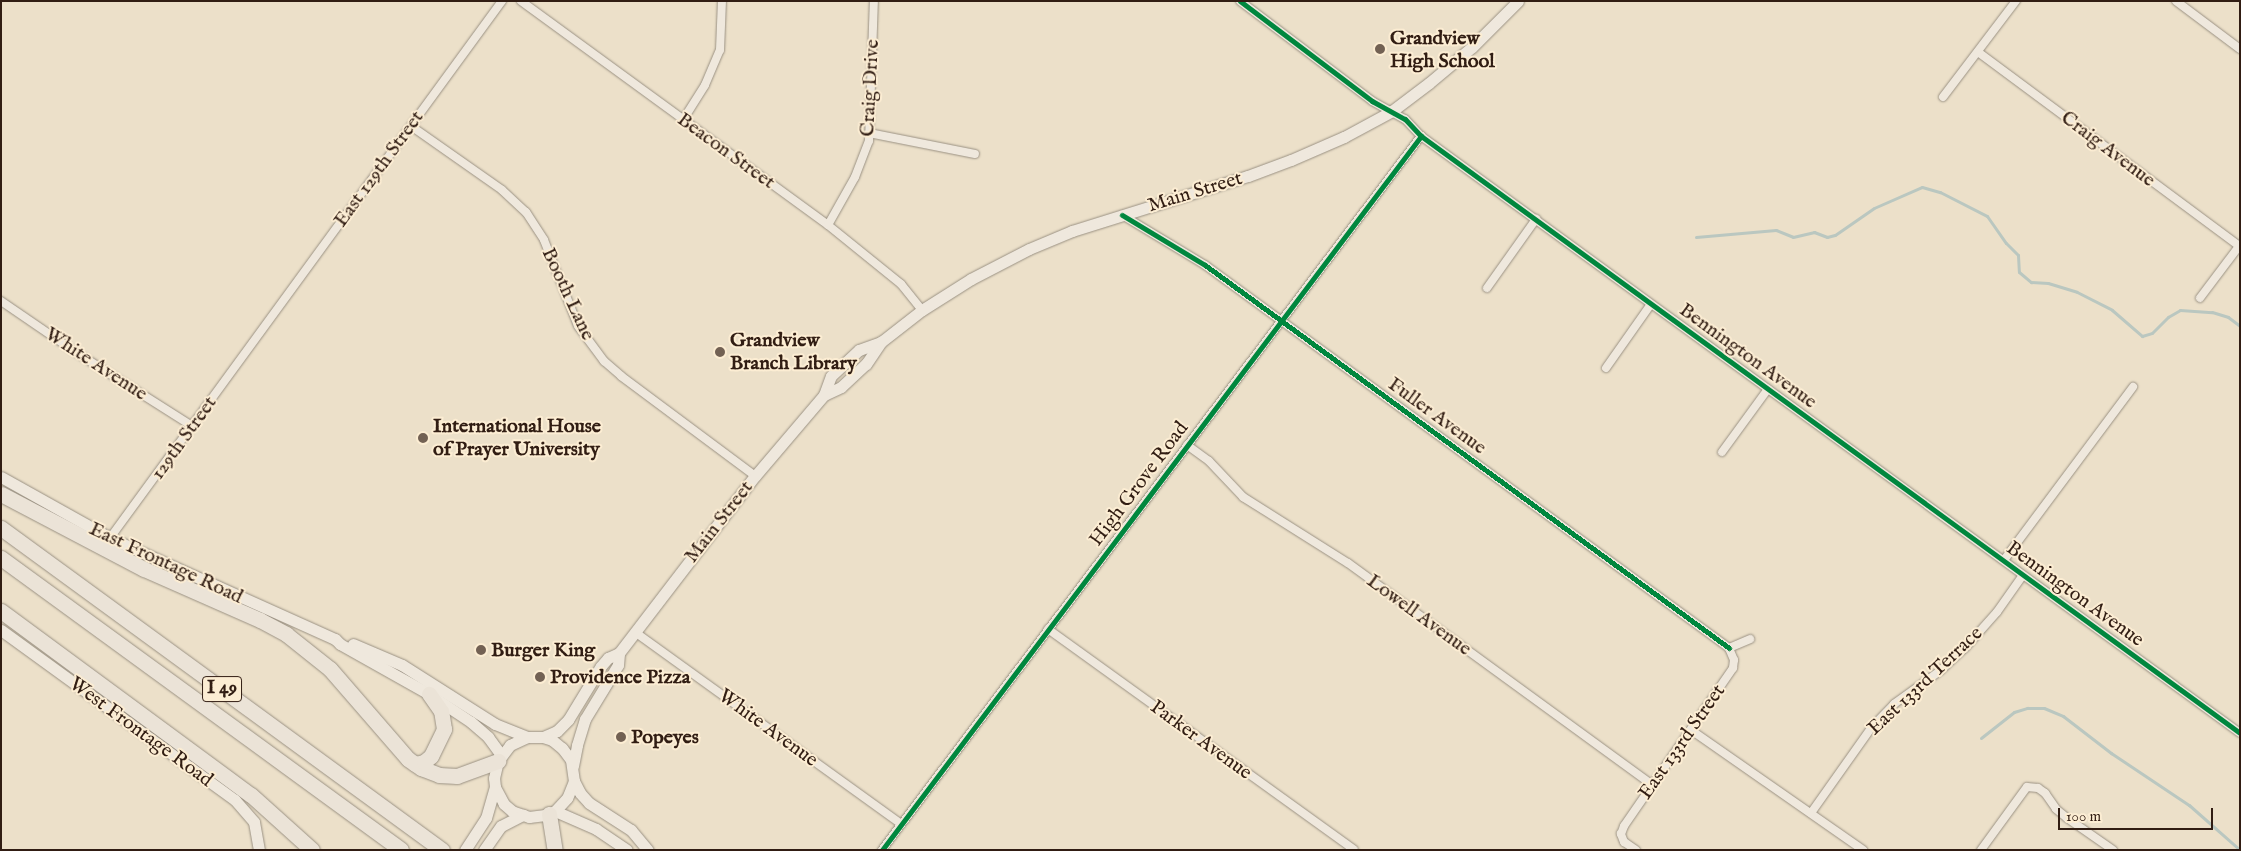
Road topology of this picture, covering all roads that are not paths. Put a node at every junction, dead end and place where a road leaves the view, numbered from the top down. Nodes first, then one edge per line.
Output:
1 (502, 1) edge
2 (521, 1) edge
3 (722, 1) edge
4 (874, 1) edge
5 (1240, 1) edge
6 (1518, 1) edge
7 (2016, 1) edge
8 (2176, 1) edge
9 (2240, 49) edge
10 (1978, 52) junction
11 (1943, 97) dead end
12 (1392, 111) junction
13 (683, 120) junction
14 (411, 126) junction
15 (870, 134) junction
16 (1421, 136) junction
17 (975, 154) dead end
18 (1122, 215) junction
19 (1536, 219) junction
20 (828, 225) junction
21 (2239, 246) edge
22 (1487, 288) dead end
23 (2200, 298) dead end
24 (1, 301) edge
25 (1652, 304) junction
26 (922, 310) junction
27 (1282, 321) junction
28 (257, 338) joint
29 (1606, 368) dead end
30 (2133, 387) dead end
31 (1768, 389) junction
32 (192, 426) junction
33 (1187, 445) junction
34 (1722, 452) dead end
35 (755, 476) junction
36 (1, 477) edge
37 (1, 494) edge
38 (1, 528) edge
39 (110, 538) junction
40 (1, 558) edge
41 (2004, 560) junction
42 (2024, 575) junction
43 (1, 611) edge
44 (1048, 629) junction
45 (635, 632) junction
46 (3, 635) edge
47 (1750, 638) dead end
48 (335, 639) junction
49 (1729, 648) junction
50 (619, 653) junction
51 (429, 694) junction
52 (1691, 730) junction
53 (2240, 733) edge
54 (527, 737) junction
55 (544, 737) junction
56 (500, 758) junction
57 (415, 764) junction
58 (573, 766) junction
59 (574, 781) junction
60 (1652, 785) junction
61 (496, 787) junction
62 (552, 813) junction
63 (1811, 813) junction
64 (522, 815) junction
65 (901, 824) junction
66 (259, 850) edge
67 (312, 850) edge
68 (401, 850) edge
69 (442, 850) edge
70 (465, 850) edge
71 (484, 850) edge
72 (555, 850) edge
73 (627, 850) edge
74 (648, 850) edge
75 (882, 850) edge
76 (1354, 850) edge
77 (1636, 850) edge
78 (1864, 850) edge
79 (1981, 850) edge
80 (2113, 850) edge

1 - 14 street, East 129th Street
2 - 13 street, Beacon Street
3 - 13 street
4 - 15 street, Craig Drive
5 - 12 street, Bennington Avenue
6 - 12 main road, Main Street
7 - 10 street
8 - 9 street
10 - 11 street
10 - 21 street, Craig Avenue
12 - 16 street, Bennington Avenue
12 - 18 main road, Main Street
13 - 20 street, Beacon Street
14 - 28 street, East 129th Street
14 - 35 street, Booth Lane
15 - 17 street
15 - 20 street, Craig Drive
16 - 19 street, Bennington Avenue
16 - 27 street, High Grove Road
18 - 26 main road, Main Street
18 - 27 street, Fuller Avenue
19 - 22 street
19 - 25 street, Bennington Avenue
20 - 26 street, Beacon Street
21 - 23 street
24 - 32 street, White Avenue
25 - 29 street
25 - 31 street, Bennington Avenue
26 - 35 main road, Main Street
27 - 33 street, High Grove Road
27 - 49 street, Fuller Avenue
28 - 32 street, 129th Street
30 - 41 street
31 - 34 street
31 - 41 street, Bennington Avenue
32 - 39 street, 129th Street
33 - 44 street, High Grove Road
33 - 60 street, Lowell Avenue
35 - 45 main road, Main Street
36 - 39 main road, East Frontage Road
37 - 57 highway
38 - 69 highway, I 49
39 - 48 main road, East Frontage Road
40 - 68 highway, I 49
41 - 42 street, Bennington Avenue
42 - 53 street, Bennington Avenue
42 - 63 street, East 133rd Terrace
43 - 67 highway
44 - 65 street, High Grove Road
44 - 76 street, Parker Avenue
45 - 50 main road, Main Street
45 - 65 street, White Avenue
46 - 66 main road, West Frontage Road
47 - 49 street
48 - 51 main road, East Frontage Road
48 - 54 main road, East Frontage Road
49 - 52 street, East 133rd Street
50 - 55 main road, Main Street
50 - 58 main road, Main Street
51 - 56 main road, East Frontage Road
51 - 57 highway
52 - 60 street, East 133rd Street
52 - 63 street
54 - 55 main road
54 - 56 main road
55 - 58 main road
56 - 57 highway
56 - 61 main road
58 - 59 main road
59 - 62 main road
59 - 74 main road
60 - 77 street, East 133rd Street
61 - 64 main road
61 - 70 main road
62 - 64 main road
62 - 72 highway
62 - 73 main road
63 - 78 street
64 - 71 main road
65 - 75 street, High Grove Road
79 - 80 street

